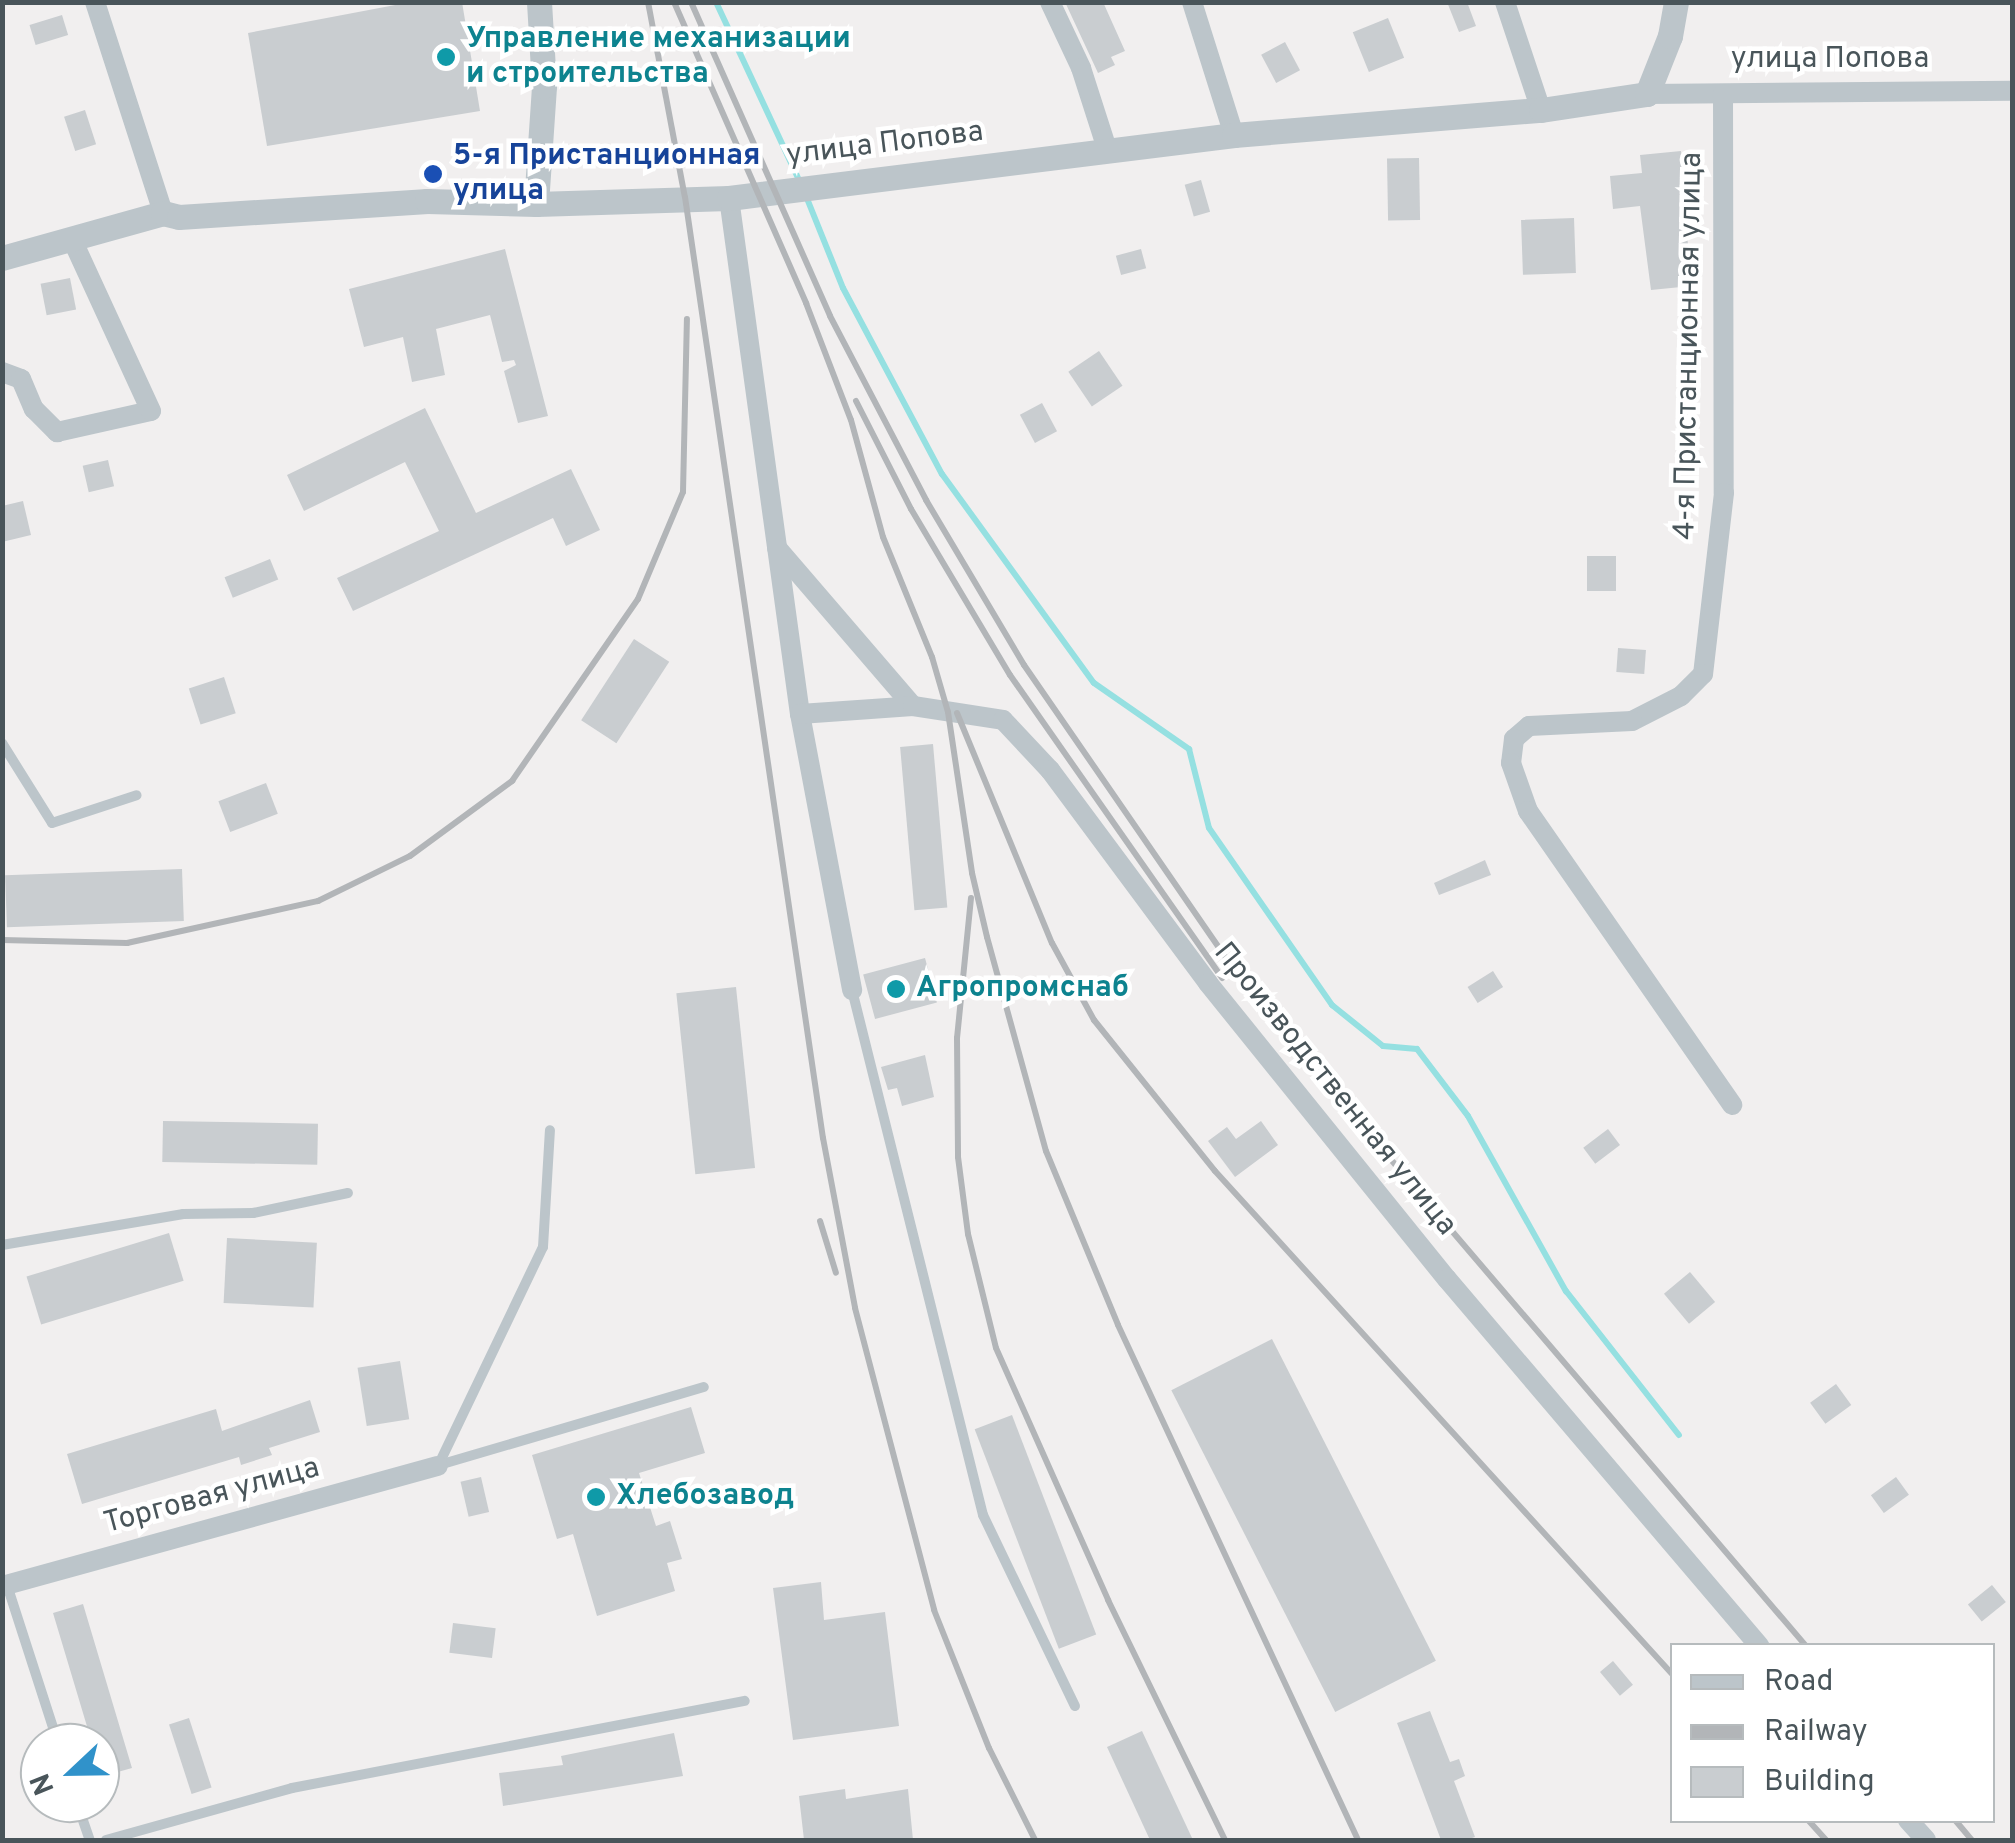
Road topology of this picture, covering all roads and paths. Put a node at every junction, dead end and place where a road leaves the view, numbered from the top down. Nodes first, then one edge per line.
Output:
1 (95, 2) edge
2 (538, 2) edge
3 (1050, 2) edge
4 (1192, 2) edge
5 (1506, 2) edge
6 (1676, 2) edge
7 (2012, 91) edge
8 (1647, 94) junction
9 (1723, 94) junction
10 (1541, 110) junction
11 (1234, 136) junction
12 (1108, 152) junction
13 (728, 198) junction
14 (536, 204) junction
15 (163, 213) junction
16 (72, 238) junction
17 (2, 258) edge
18 (2, 372) edge
19 (775, 546) junction
20 (913, 706) junction
21 (800, 714) junction
22 (2, 743) edge
23 (137, 795) dead end
24 (852, 990) joint
25 (1732, 1105) dead end
26 (550, 1130) dead end
27 (348, 1193) dead end
28 (2, 1245) edge
29 (704, 1387) dead end
30 (438, 1466) junction
31 (5, 1585) edge
32 (1756, 1643) edge
33 (745, 1702) dead end
34 (1075, 1706) dead end
35 (51, 1723) edge
36 (106, 1840) edge

1 - 15 street
2 - 14 street
3 - 12 street
4 - 11 street
5 - 10 street
6 - 8 street
7 - 9 street, улица Попова
8 - 9 street, улица Попова
8 - 10 street, улица Попова
9 - 25 street, 4-я Пристанционная улица
10 - 11 street, улица Попова
11 - 12 street, улица Попова
12 - 13 street, улица Попова
13 - 14 street, улица Попова
13 - 19 street
14 - 15 street, улица Попова
15 - 16 street, улица Попова
16 - 17 street, улица Попова
16 - 18 street
19 - 20 street
19 - 21 street
20 - 21 street, Производственная улица
20 - 32 street, Производственная улица
21 - 24 street
22 - 23 lane
24 - 34 lane
26 - 30 lane
27 - 28 lane
29 - 30 lane
30 - 31 street, Торговая улица
31 - 35 lane
33 - 36 lane

